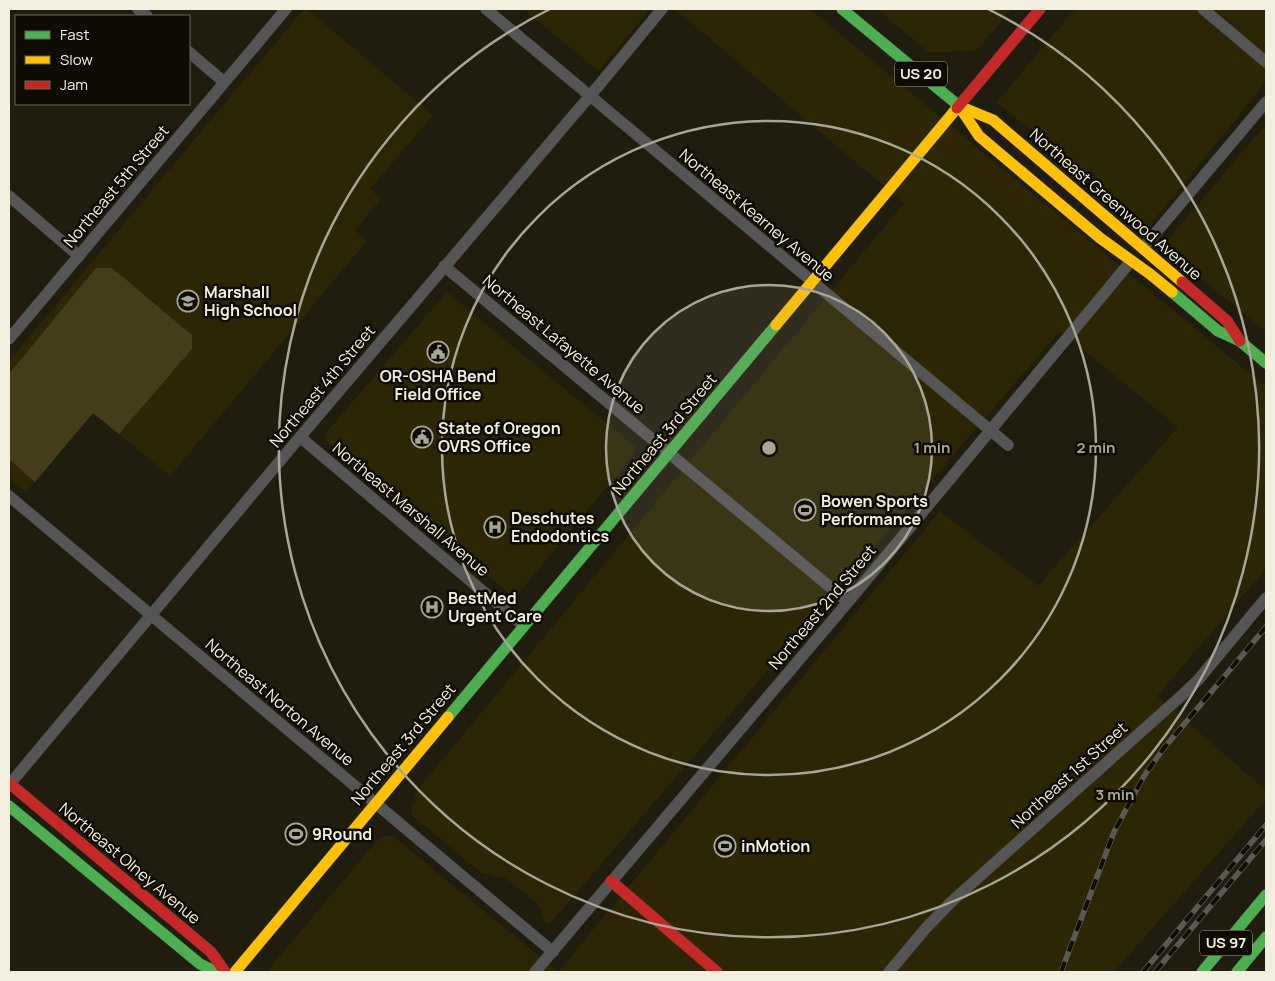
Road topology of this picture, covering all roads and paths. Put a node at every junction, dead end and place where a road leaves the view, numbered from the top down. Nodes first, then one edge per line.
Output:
1 (286, 9) edge
2 (486, 9) edge
3 (662, 9) edge
4 (842, 9) edge
5 (1040, 9) edge
6 (1203, 9) edge
7 (190, 53) edge
8 (1266, 62) edge
9 (224, 82) junction
10 (589, 96) junction
11 (1266, 102) edge
12 (959, 106) junction
13 (9, 196) edge
14 (1143, 248) junction
15 (79, 256) junction
16 (1131, 261) junction
17 (444, 266) junction
18 (813, 282) junction
19 (9, 338) edge
20 (1240, 341) junction
21 (1266, 363) edge
22 (991, 431) junction
23 (300, 437) junction
24 (1008, 445) dead end
25 (669, 453) junction
26 (9, 496) edge
27 (1266, 598) edge
28 (848, 602) junction
29 (151, 615) junction
30 (524, 626) junction
31 (9, 784) edge
32 (375, 804) junction
33 (9, 806) edge
34 (611, 881) junction
35 (1266, 895) edge
36 (1266, 938) edge
37 (553, 952) junction
38 (216, 972) edge
39 (225, 972) edge
40 (235, 972) edge
41 (535, 972) edge
42 (718, 972) edge
43 (889, 972) edge
44 (1202, 972) edge
45 (1237, 972) edge

1 - 9 street, Northeast 5th Street
2 - 10 street, Northeast Kearney Avenue
3 - 10 street, Northeast 4th Street
4 - 12 main road, Northeast Greenwood Avenue / US 20
5 - 12 main road, Northeast 3rd Street
6 - 8 street
7 - 9 street
9 - 15 street, Northeast 5th Street
10 - 17 street, Northeast 4th Street
10 - 18 street, Northeast Kearney Avenue
11 - 14 street
12 - 14 main road, Northeast Greenwood Avenue
12 - 16 main road, Northeast Greenwood Avenue
12 - 18 main road, Northeast 3rd Street / US 20
13 - 15 street
14 - 20 main road, Northeast Greenwood Avenue
15 - 19 street, Northeast 5th Street
16 - 20 main road, Northeast Greenwood Avenue
16 - 22 street, Northeast 2nd Street
17 - 23 street, Northeast 4th Street
17 - 25 street, Northeast Lafayette Avenue
18 - 22 street, Northeast Kearney Avenue
18 - 25 main road, Northeast 3rd Street / US 20
20 - 21 main road, Northeast Greenwood Avenue
22 - 24 street, Northeast Kearney Avenue
22 - 28 street, Northeast 2nd Street
23 - 29 street, Northeast 4th Street
23 - 30 street, Northeast Marshall Avenue
25 - 28 street, Northeast Lafayette Avenue
25 - 30 main road, Northeast 3rd Street / US 20
26 - 29 street, Northeast Norton Avenue
27 - 43 street, Northeast 1st Street
28 - 34 street, Northeast 2nd Street
29 - 31 street, Northeast 4th Street
29 - 32 street, Northeast Norton Avenue
30 - 32 main road, Northeast 3rd Street / US 20
31 - 39 main road, Northeast Olney Avenue
32 - 37 street, Northeast Norton Avenue
32 - 40 main road, Northeast 3rd Street / US 20
33 - 38 main road, Northeast Olney Avenue
34 - 37 street, Northeast 2nd Street
34 - 42 main road
35 - 44 main road, US 97
36 - 45 main road, US 97
37 - 41 street, Northeast 2nd Street

